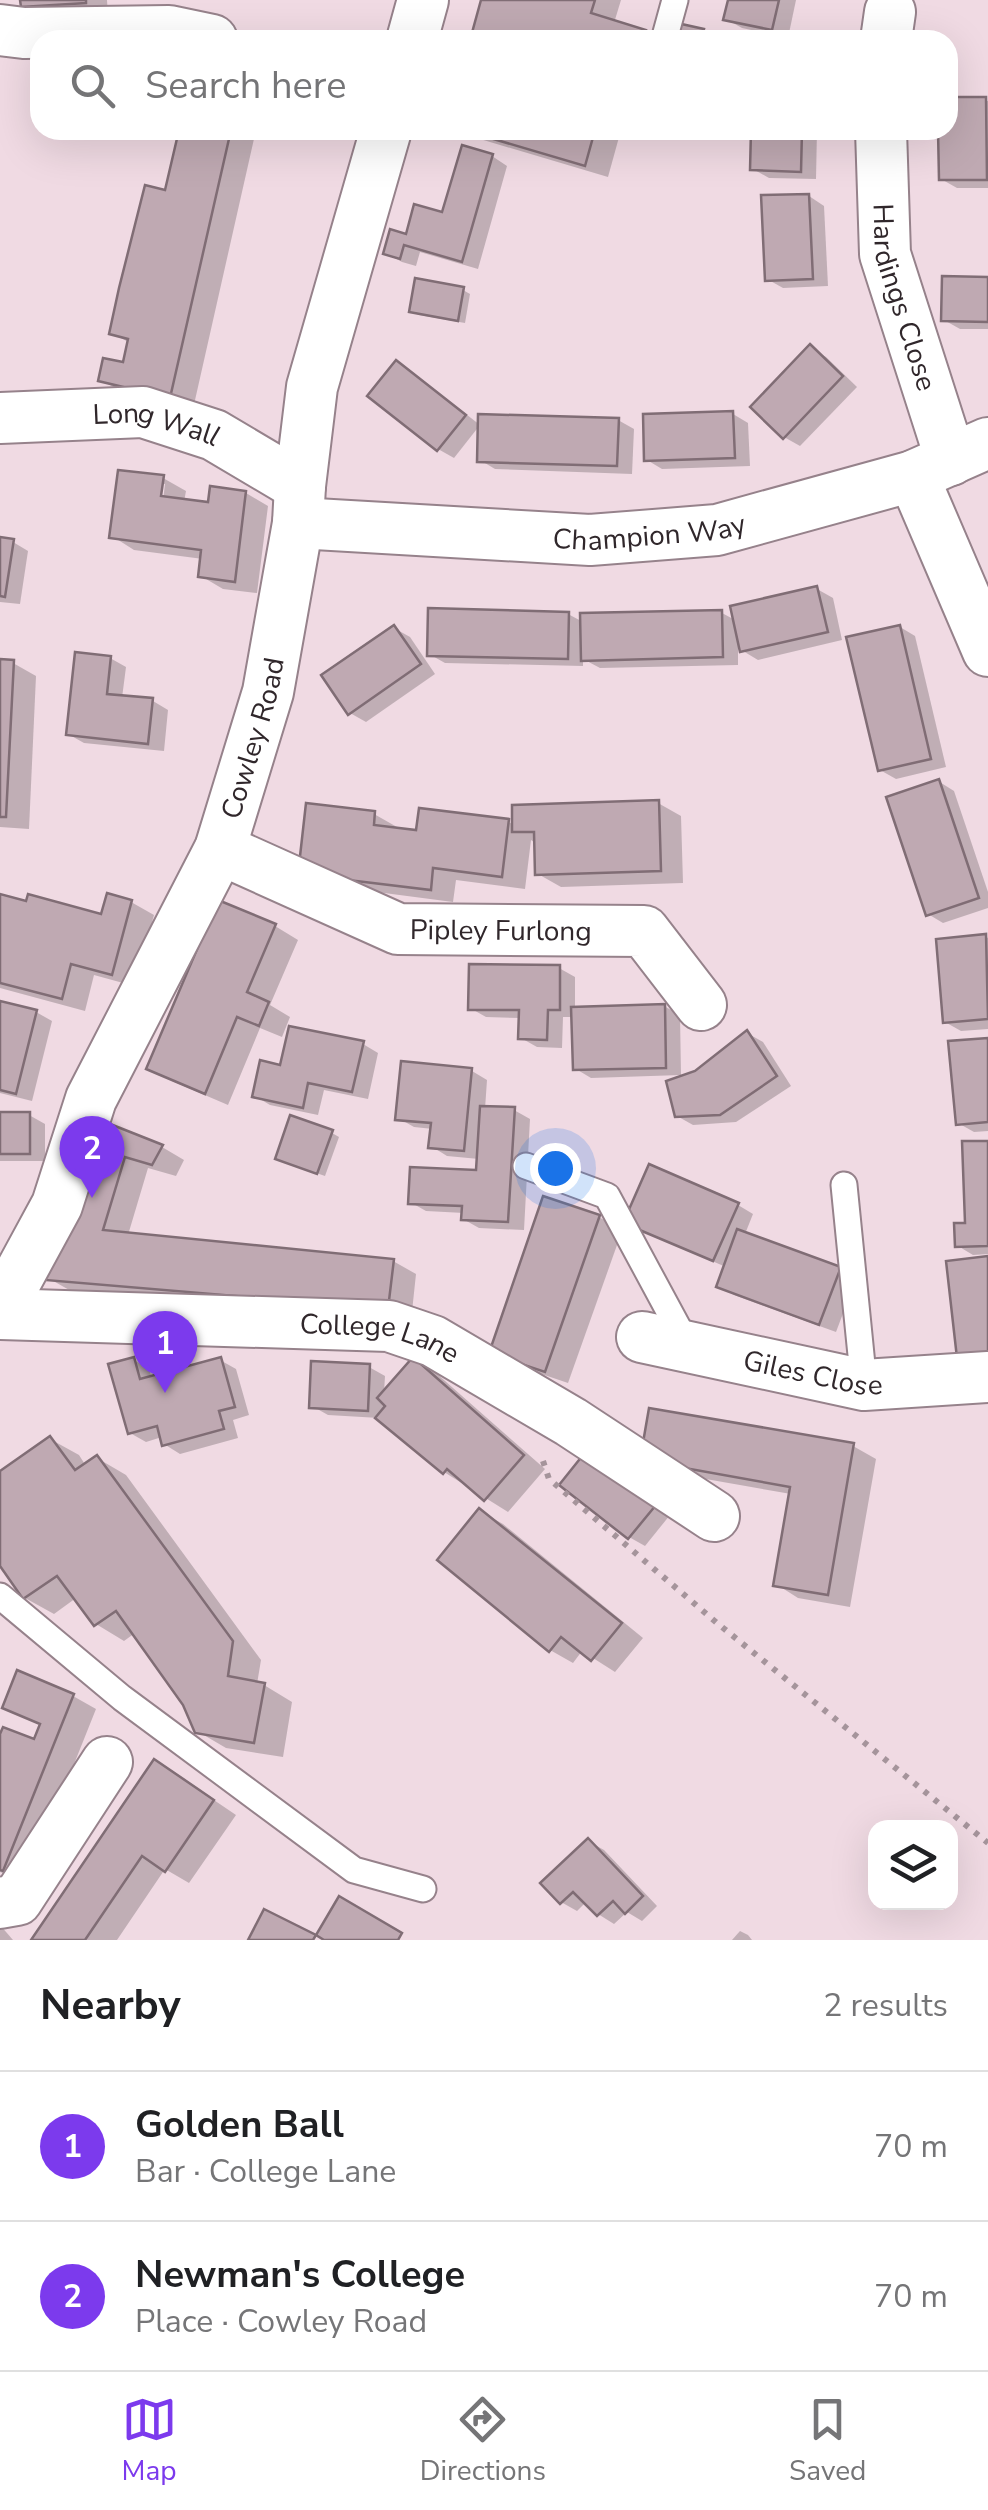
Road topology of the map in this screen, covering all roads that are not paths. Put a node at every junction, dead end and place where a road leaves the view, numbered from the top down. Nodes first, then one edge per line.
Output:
1 (423, 0) edge
2 (674, 0) edge
3 (0, 30) edge
4 (415, 30) edge
5 (666, 30) edge
6 (30, 32) edge
7 (383, 140) edge
8 (881, 140) edge
9 (0, 418) edge
10 (951, 460) edge
11 (299, 504) junction
12 (988, 651) edge
13 (220, 849) junction
14 (701, 1005) dead end
15 (526, 1166) dead end
16 (844, 1186) dead end
17 (0, 1312) edge
18 (666, 1342) joint
19 (988, 1377) edge
20 (864, 1384) junction
21 (714, 1516) dead end
22 (0, 1596) edge
23 (108, 1762) dead end
24 (422, 1889) dead end
25 (0, 1904) edge

1 - 4 street
2 - 5 lane
3 - 6 street
7 - 11 street, Cowley Road
8 - 10 street, Hardings Close
9 - 11 street, Long Wall
10 - 11 street, Champion Way
10 - 12 street, Hardings Close
11 - 13 street, Cowley Road
13 - 14 street, Pipley Furlong
13 - 17 street, Cowley Road
15 - 18 lane
16 - 20 lane
17 - 21 street, College Lane
18 - 20 street, Giles Close
19 - 20 street, Giles Close
22 - 24 lane
23 - 25 street

